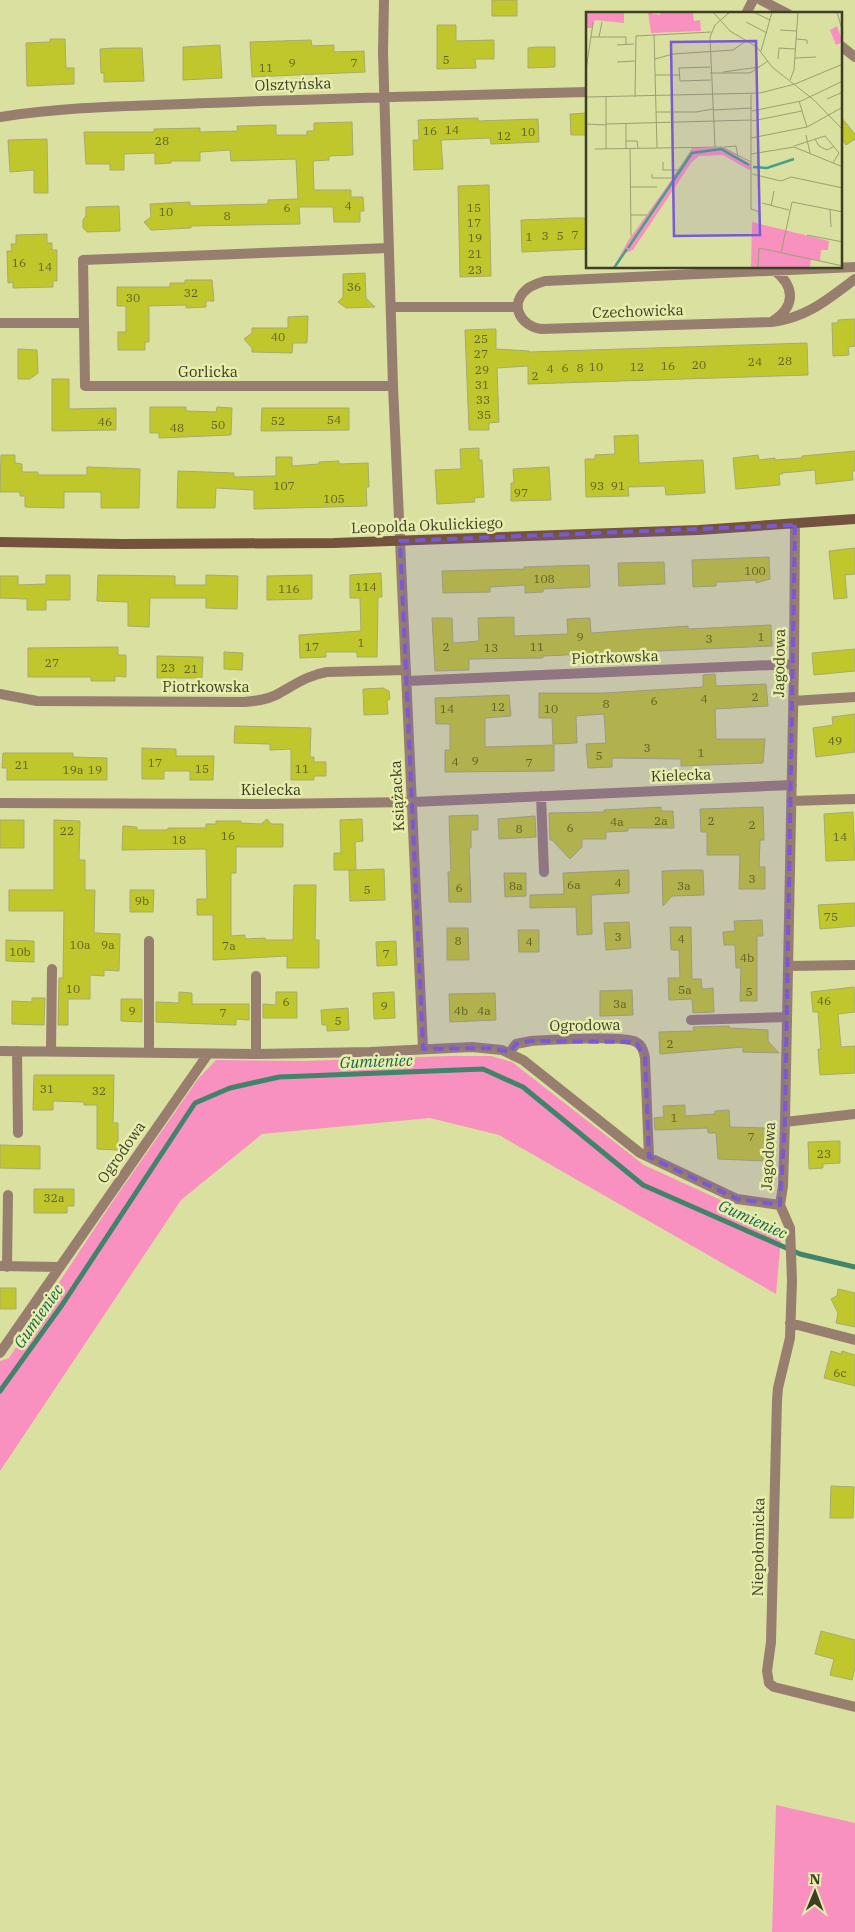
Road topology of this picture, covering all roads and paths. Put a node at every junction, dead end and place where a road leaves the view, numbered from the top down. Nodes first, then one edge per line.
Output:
1 (384, 0) edge
2 (753, 0) edge
3 (761, 0) edge
4 (747, 12) edge
5 (784, 12) edge
6 (842, 47) edge
7 (855, 57) edge
8 (586, 92) edge
9 (384, 96) junction
10 (0, 117) edge
11 (389, 248) junction
12 (842, 267) edge
13 (855, 267) edge
14 (801, 269) edge
15 (774, 270) junction
16 (855, 279) edge
17 (390, 307) junction
18 (518, 307) junction
19 (772, 322) junction
20 (84, 323) junction
21 (0, 324) edge
22 (393, 386) junction
23 (855, 519) edge
24 (794, 525) junction
25 (400, 541) junction
26 (0, 542) edge
27 (794, 664) junction
28 (406, 676) junction
29 (0, 694) edge
30 (855, 697) edge
31 (793, 701) junction
32 (792, 785) junction
33 (541, 796) junction
34 (855, 799) edge
35 (791, 801) junction
36 (413, 802) junction
37 (0, 803) edge
38 (544, 872) dead end
39 (149, 941) dead end
40 (855, 965) edge
41 (788, 966) junction
42 (52, 969) dead end
43 (256, 976) dead end
44 (787, 1017) junction
45 (691, 1020) dead end
46 (423, 1049) junction
47 (0, 1051) edge
48 (16, 1051) junction
49 (51, 1051) junction
50 (510, 1052) junction
51 (149, 1053) junction
52 (208, 1054) junction
53 (256, 1054) junction
54 (855, 1114) edge
55 (785, 1122) junction
56 (18, 1133) dead end
57 (649, 1157) junction
58 (8, 1195) dead end
59 (780, 1205) junction
60 (4, 1267) edge
61 (59, 1267) junction
62 (790, 1323) junction
63 (855, 1340) edge
64 (0, 1353) edge
65 (855, 1707) edge

1 - 9 street
2 - 4 street
3 - 5 street
6 - 7 street
8 - 9 street, Olsztyńska
9 - 10 street, Olsztyńska
9 - 11 street
11 - 17 street
11 - 20 street, Gorlicka
12 - 13 street
14 - 15 street
15 - 18 street
15 - 19 street
16 - 19 street, Czechowicka
17 - 18 street
17 - 22 street
18 - 19 street, Czechowicka
20 - 21 street
20 - 22 street, Gorlicka
22 - 25 street
23 - 24 street, Leopolda Okulickiego
24 - 25 street, Leopolda Okulickiego
24 - 27 street, Jagodowa
25 - 26 street, Leopolda Okulickiego
25 - 28 street, Książacka
27 - 28 street, Piotrkowska
27 - 31 street, Jagodowa
28 - 29 street, Piotrkowska
28 - 36 street, Książacka
30 - 31 street
31 - 32 street, Jagodowa
32 - 33 street, Kielecka
32 - 35 street, Jagodowa
33 - 36 street, Kielecka
33 - 38 street
34 - 35 street
35 - 41 street, Jagodowa
36 - 37 street, Kielecka
36 - 46 street, Książacka
39 - 51 street
40 - 41 street
41 - 44 street, Jagodowa
42 - 49 street
43 - 53 street
44 - 45 street
44 - 55 street, Jagodowa
46 - 50 street
46 - 53 street
47 - 48 street
48 - 49 street
48 - 56 street
49 - 51 street
50 - 57 street
50 - 57 street, Ogrodowa
51 - 52 street
52 - 53 street
52 - 61 street, Ogrodowa
54 - 55 street
55 - 59 street, Jagodowa
57 - 59 street
58 - 60 street
59 - 62 street, Jagodowa
60 - 61 street
61 - 64 street, Ogrodowa
62 - 63 street
62 - 65 street, Niepołomicka

